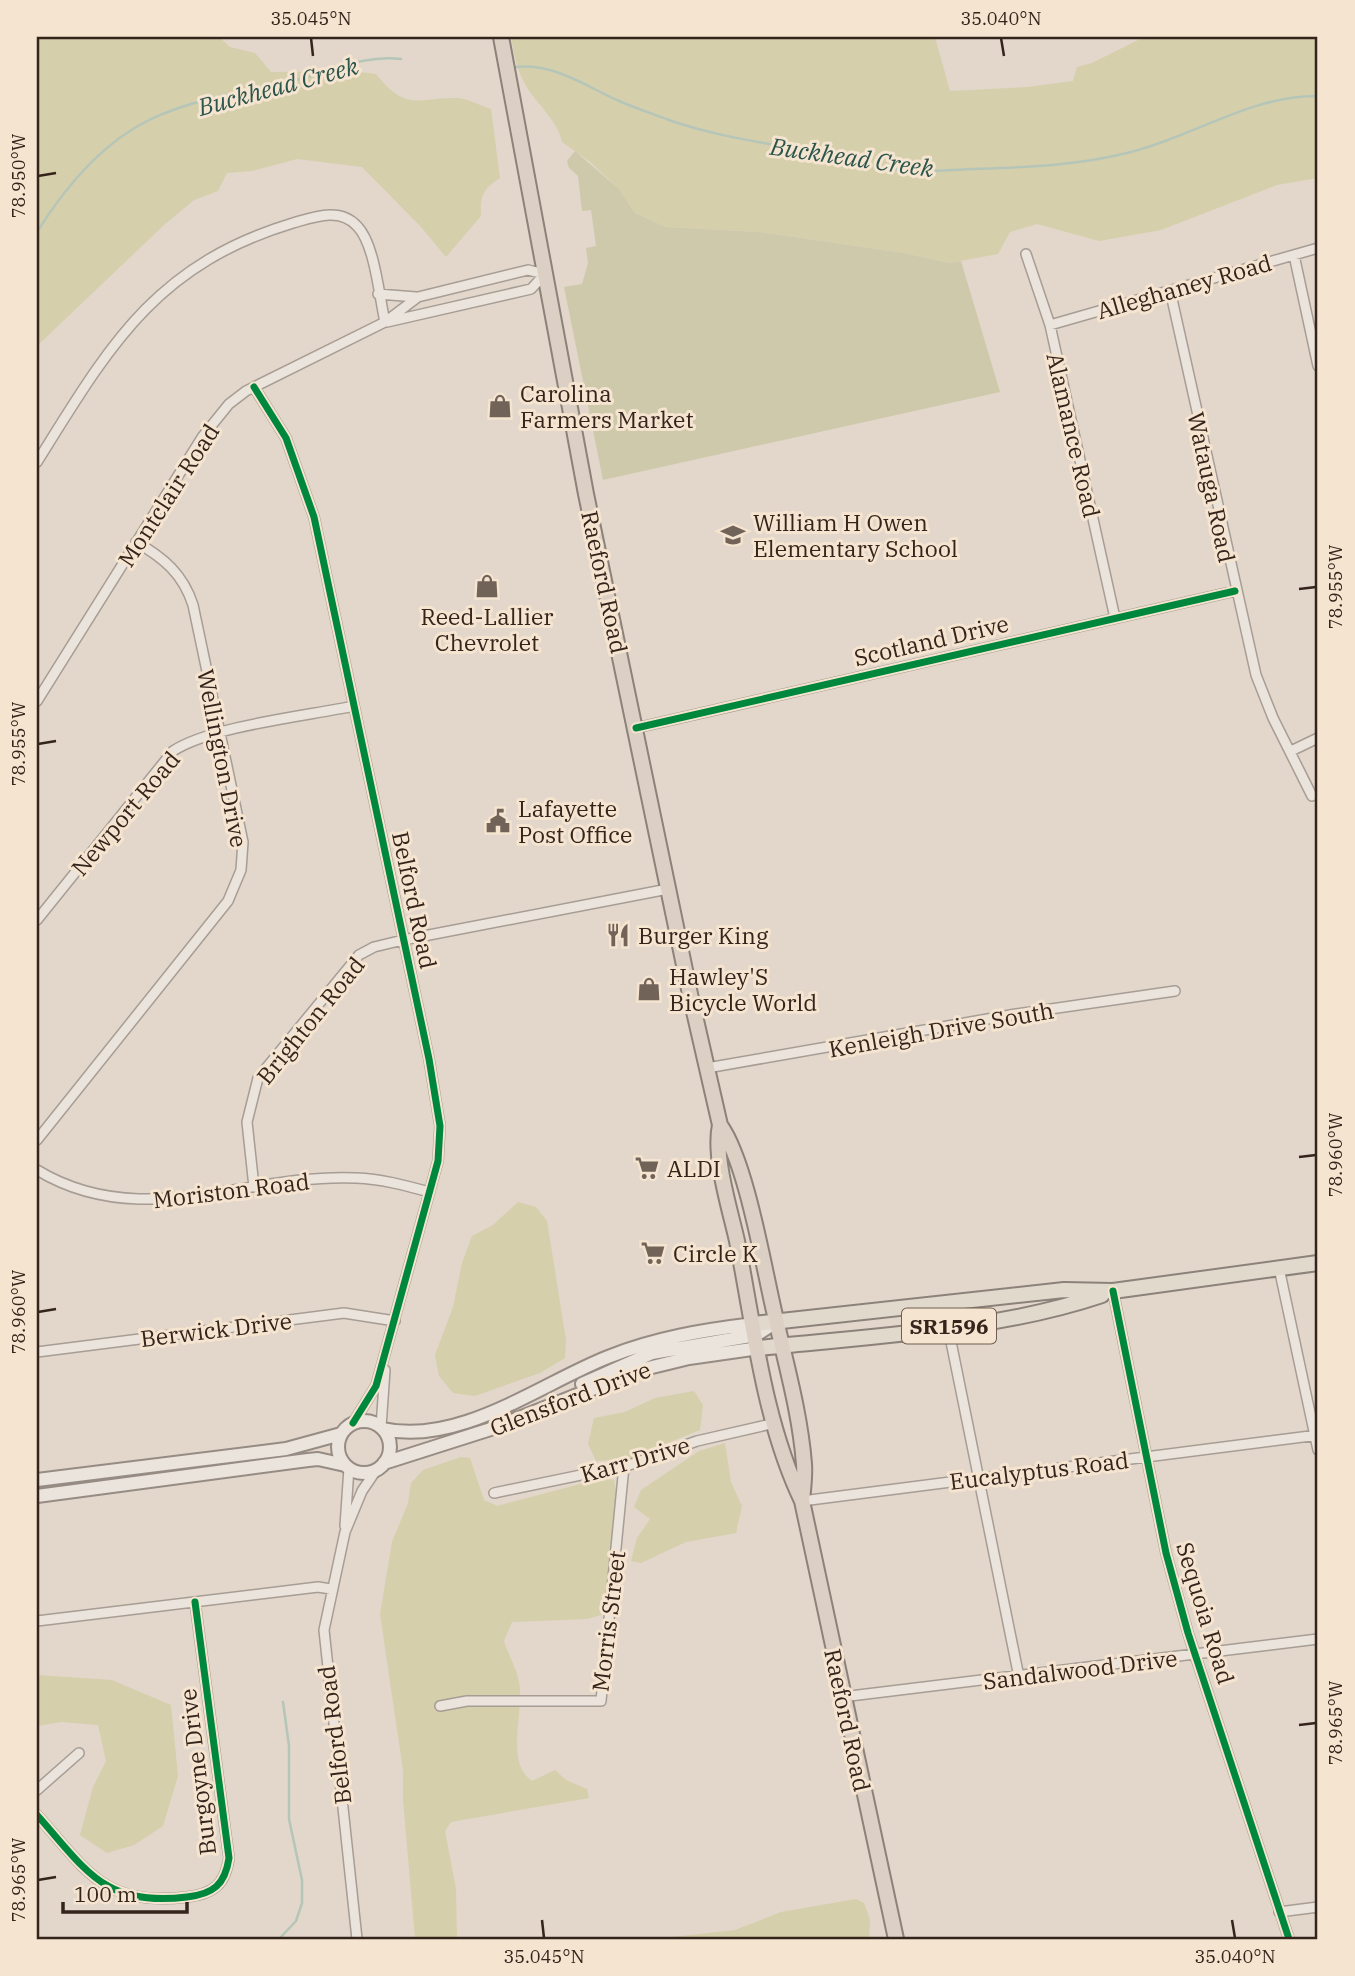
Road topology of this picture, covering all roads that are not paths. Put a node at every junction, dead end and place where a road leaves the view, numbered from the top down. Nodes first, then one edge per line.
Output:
1 (501, 37) edge
2 (1318, 247) edge
3 (1027, 254) dead end
4 (1294, 255) junction
5 (545, 274) junction
6 (1170, 290) junction
7 (378, 294) junction
8 (418, 297) junction
9 (385, 322) junction
10 (1050, 325) junction
11 (1318, 366) edge
12 (254, 387) junction
13 (37, 462) edge
14 (136, 542) junction
15 (1235, 591) junction
16 (1115, 618) junction
17 (37, 701) edge
18 (354, 706) junction
19 (636, 728) junction
20 (220, 733) junction
21 (1318, 738) edge
22 (1291, 751) junction
23 (1312, 796) dead end
24 (668, 889) junction
25 (37, 920) edge
26 (403, 940) junction
27 (1175, 991) dead end
28 (707, 1068) junction
29 (720, 1125) junction
30 (37, 1140) edge
31 (37, 1171) edge
32 (254, 1187) junction
33 (429, 1192) junction
34 (1318, 1263) edge
35 (1279, 1268) junction
36 (1113, 1291) junction
37 (396, 1321) junction
38 (776, 1322) junction
39 (948, 1326) junction
40 (756, 1336) junction
41 (782, 1346) junction
42 (37, 1352) edge
43 (386, 1358) junction
44 (353, 1423) junction
45 (775, 1423) junction
46 (382, 1428) junction
47 (341, 1434) junction
48 (1317, 1435) edge
49 (1318, 1450) edge
50 (1148, 1457) junction
51 (381, 1466) junction
52 (624, 1466) junction
53 (347, 1467) junction
54 (977, 1476) junction
55 (37, 1480) edge
56 (494, 1493) dead end
57 (37, 1496) edge
58 (802, 1501) junction
59 (345, 1532) junction
60 (331, 1589) junction
61 (195, 1602) junction
62 (37, 1621) edge
63 (1318, 1639) edge
64 (1197, 1654) junction
65 (1019, 1676) junction
66 (842, 1697) junction
67 (440, 1706) dead end
68 (79, 1753) dead end
69 (37, 1790) edge
70 (37, 1815) edge
71 (1318, 1907) edge
72 (1279, 1912) junction
73 (357, 1939) edge
74 (896, 1939) edge
75 (1289, 1939) edge

1 - 5 highway, Raeford Road
2 - 4 street, Alleghaney Road
3 - 10 street, Alamance Road
4 - 6 street, Alleghaney Road
4 - 11 street
5 - 8 street, Montclair Road
5 - 9 street, Montclair Road
5 - 19 highway, Raeford Road
6 - 10 street, Alleghaney Road
6 - 15 street, Watauga Road
7 - 8 street
7 - 9 street
7 - 13 street
8 - 9 street, Montclair Road
9 - 12 street, Montclair Road
10 - 16 street, Alamance Road
12 - 14 street, Montclair Road
12 - 18 street, Belford Road
14 - 17 street, Montclair Road
14 - 20 street, Wellington Drive
15 - 16 street, Scotland Drive
15 - 22 street, Watauga Road
16 - 19 street, Scotland Drive
18 - 20 street, Newport Road
18 - 26 street, Belford Road
19 - 24 highway, Raeford Road
20 - 25 street, Newport Road
20 - 30 street, Wellington Drive
21 - 22 street
22 - 23 street, Watauga Road
24 - 26 street, Brighton Road
24 - 28 highway, Raeford Road
26 - 32 street, Brighton Road
26 - 33 street, Belford Road
27 - 28 street, Kenleigh Drive South
28 - 29 highway, Raeford Road
29 - 38 highway, Raeford Road
29 - 40 highway, Raeford Road
31 - 32 street, Moriston Road
32 - 33 street, Moriston Road
33 - 37 street, Belford Road
34 - 35 main road, SR1596
35 - 36 main road, SR1596
35 - 48 street
36 - 38 main road, SR1596
36 - 39 main road, SR1596
36 - 50 street, Sequoia Road
37 - 42 street, Berwick Drive
37 - 43 street, Belford Road
38 - 40 main road
38 - 41 highway, Raeford Road
39 - 41 main road, SR1596
39 - 54 street
40 - 41 main road, SR1596
40 - 45 highway, Raeford Road
40 - 46 main road, Glensford Drive
40 - 51 main road, Glensford Drive
41 - 58 highway, Raeford Road
43 - 44 street, Belford Road
43 - 46 street, Belford Road
44 - 46 main road
44 - 47 main road
45 - 52 street, Karr Drive
45 - 58 highway, Raeford Road
46 - 51 main road
47 - 53 main road
47 - 55 main road
48 - 49 street
48 - 50 street, Eucalyptus Road
50 - 54 street, Eucalyptus Road
50 - 64 street, Sequoia Road
51 - 53 main road
51 - 59 street, Belford Road
52 - 56 street, Karr Drive
52 - 67 street, Morris Street
53 - 57 main road
53 - 59 street, Belford Road
54 - 58 street, Eucalyptus Road
54 - 65 street
58 - 66 highway, Raeford Road
59 - 60 street, Belford Road
60 - 61 street
60 - 73 street, Belford Road
61 - 62 street
61 - 70 street, Burgoyne Drive
63 - 64 street, Sandalwood Drive
64 - 65 street, Sandalwood Drive
64 - 72 street, Sequoia Road
65 - 66 street, Sandalwood Drive
66 - 74 highway, Raeford Road
68 - 69 street
71 - 72 street
72 - 75 street, Sequoia Road

